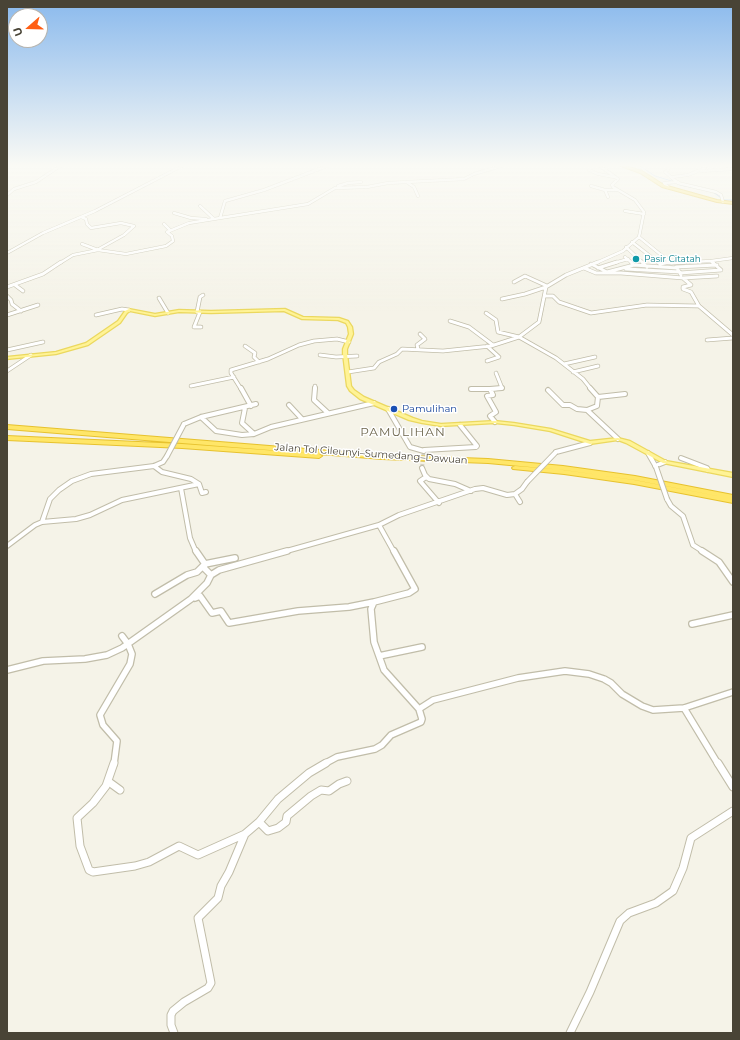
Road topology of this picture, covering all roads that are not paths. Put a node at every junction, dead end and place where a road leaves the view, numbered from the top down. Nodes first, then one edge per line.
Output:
1 (644, 214) edge
2 (86, 215) edge
3 (180, 215) edge
4 (209, 215) edge
5 (221, 215) edge
6 (242, 215) edge
7 (81, 217) junction
8 (220, 218) junction
9 (214, 219) junction
10 (207, 220) junction
11 (164, 224) dead end
12 (170, 230) junction
13 (639, 237) junction
14 (632, 242) junction
15 (82, 244) dead end
16 (626, 247) junction
17 (653, 248) junction
18 (642, 249) junction
19 (97, 250) junction
20 (7, 253) edge
21 (733, 258) edge
22 (711, 261) junction
23 (671, 263) junction
24 (591, 264) junction
25 (660, 264) junction
26 (634, 265) junction
27 (646, 265) junction
28 (717, 265) junction
29 (584, 268) junction
30 (598, 268) junction
31 (677, 268) junction
32 (626, 269) dead end
33 (648, 270) junction
34 (607, 272) junction
35 (680, 272) junction
36 (650, 275) junction
37 (717, 276) dead end
38 (682, 277) junction
39 (514, 282) dead end
40 (15, 285) junction
41 (546, 286) junction
42 (7, 287) edge
43 (23, 291) dead end
44 (203, 294) dead end
45 (545, 296) junction
46 (8, 297) edge
47 (159, 298) dead end
48 (502, 300) dead end
49 (38, 305) dead end
50 (699, 306) junction
51 (129, 310) junction
52 (21, 311) junction
53 (199, 312) junction
54 (168, 313) junction
55 (486, 313) dead end
56 (7, 315) edge
57 (96, 315) dead end
58 (450, 321) dead end
59 (200, 326) dead end
60 (420, 334) dead end
61 (733, 335) edge
62 (519, 337) junction
63 (733, 338) edge
64 (708, 340) dead end
65 (42, 342) dead end
66 (349, 342) junction
67 (493, 345) junction
68 (246, 346) dead end
69 (487, 346) junction
70 (418, 349) junction
71 (7, 350) edge
72 (31, 355) junction
73 (320, 355) dead end
74 (345, 356) junction
75 (357, 356) dead end
76 (8, 357) edge
77 (595, 357) dead end
78 (487, 361) dead end
79 (258, 362) junction
80 (564, 364) junction
81 (598, 366) dead end
82 (7, 371) edge
83 (348, 372) junction
84 (573, 372) junction
85 (496, 373) dead end
86 (234, 377) junction
87 (191, 386) dead end
88 (315, 386) dead end
89 (490, 389) junction
90 (471, 390) dead end
91 (548, 390) dead end
92 (625, 394) dead end
93 (598, 397) junction
94 (374, 403) junction
95 (256, 404) dead end
96 (289, 405) dead end
97 (251, 406) junction
98 (245, 408) junction
99 (388, 409) junction
100 (587, 410) junction
101 (328, 413) junction
102 (201, 417) junction
103 (302, 419) junction
104 (495, 422) junction
105 (460, 425) junction
106 (7, 428) edge
107 (254, 434) junction
108 (7, 438) edge
109 (618, 439) junction
110 (590, 443) junction
111 (648, 453) junction
112 (681, 458) dead end
113 (665, 462) junction
114 (154, 466) junction
115 (656, 467) junction
116 (422, 468) tunnel mouth
117 (708, 470) junction
118 (733, 475) edge
119 (426, 477) junction
120 (199, 484) junction
121 (181, 488) junction
122 (471, 491) junction
123 (206, 492) dead end
124 (515, 494) junction
125 (733, 497) edge
126 (520, 502) dead end
127 (733, 502) edge
128 (439, 503) junction
129 (42, 522) junction
130 (379, 525) junction
131 (7, 546) edge
132 (235, 558) dead end
133 (205, 564) junction
134 (211, 575) junction
135 (733, 582) edge
136 (155, 594) dead end
137 (191, 599) junction
138 (374, 602) junction
139 (733, 615) edge
140 (692, 624) dead end
141 (122, 636) dead end
142 (128, 644) junction
143 (422, 647) dead end
144 (379, 656) junction
145 (7, 670) edge
146 (733, 692) edge
147 (684, 708) junction
148 (419, 709) junction
149 (347, 781) dead end
150 (109, 782) junction
151 (733, 787) edge
152 (120, 790) dead end
153 (733, 811) edge
154 (259, 822) junction
155 (244, 834) junction
156 (174, 1033) edge
157 (570, 1033) edge

1 - 13 street
2 - 7 street
3 - 10 street
4 - 9 street
5 - 8 street
6 - 8 street
7 - 19 street
7 - 20 street
8 - 9 street
9 - 10 street
10 - 12 street
11 - 12 street
12 - 19 street
13 - 14 street
13 - 17 street
14 - 16 street
14 - 18 street
15 - 19 street
16 - 24 street
16 - 27 street
17 - 18 street
17 - 23 street
18 - 25 street
19 - 40 street
21 - 22 street
22 - 23 street
22 - 28 street
23 - 25 street
23 - 31 street
24 - 29 street
24 - 30 street
25 - 27 street
26 - 27 street
26 - 30 street
26 - 34 street
27 - 31 street
27 - 33 street
28 - 31 street
28 - 35 street
29 - 34 street
29 - 41 street
30 - 34 street
31 - 35 street
32 - 33 street
33 - 35 street
33 - 36 street
34 - 36 street
35 - 38 street
36 - 38 street
37 - 38 street
38 - 50 street
39 - 41 street
40 - 42 street
40 - 43 street
41 - 45 street
41 - 48 street
44 - 53 street
45 - 50 street
45 - 62 street
46 - 52 street
47 - 54 street
49 - 52 street
50 - 61 street
51 - 54 main road
51 - 57 street
51 - 72 main road
52 - 56 street
53 - 54 main road
53 - 59 street
53 - 66 main road
55 - 62 street
58 - 67 street
60 - 70 street
62 - 67 street
62 - 80 street
63 - 64 street
65 - 71 street
66 - 74 main road
66 - 79 street
67 - 69 street
68 - 79 street
69 - 70 street
69 - 78 street
70 - 83 street
72 - 76 main road
72 - 82 street
73 - 74 street
74 - 75 street
74 - 83 main road
77 - 80 street
79 - 86 street
80 - 84 street
81 - 84 street
83 - 94 main road
84 - 93 street
85 - 89 street
86 - 87 street
86 - 97 street
88 - 101 street
89 - 90 street
89 - 104 street
91 - 100 street
92 - 93 street
93 - 100 street
94 - 99 main road
94 - 101 street
95 - 97 street
96 - 103 street
97 - 98 street
98 - 102 street
98 - 107 street
99 - 105 main road
99 - 105 street
100 - 109 street
101 - 103 street
102 - 107 street
102 - 114 street, bridge
103 - 107 street
104 - 105 main road
104 - 110 main road
106 - 125 highway, Jalan Tol Cileunyi–Sumedang–Dawuan
108 - 127 highway, Jalan Tol Cileunyi–Sumedang–Dawuan
109 - 110 main road
109 - 111 main road
110 - 124 street, bridge
111 - 113 main road
111 - 115 street
112 - 117 street
113 - 115 street
113 - 117 main road
114 - 120 street
114 - 129 street
115 - 135 street, bridge
116 - 119 street
117 - 118 main road
119 - 122 street
119 - 128 street
120 - 121 street
120 - 123 street
121 - 129 street
121 - 133 street
122 - 124 street
122 - 128 street
124 - 126 street
128 - 130 street
129 - 131 street
130 - 134 street
130 - 138 street
132 - 133 street
133 - 134 street
133 - 136 street
134 - 137 street
137 - 138 street
137 - 142 street
138 - 144 street
139 - 140 street
141 - 142 street
142 - 145 street
142 - 150 street
143 - 144 street
144 - 148 street
146 - 147 street
147 - 148 street
147 - 151 street
148 - 154 street
149 - 154 street
150 - 152 street
150 - 155 street
153 - 157 street
154 - 155 street
155 - 156 street

